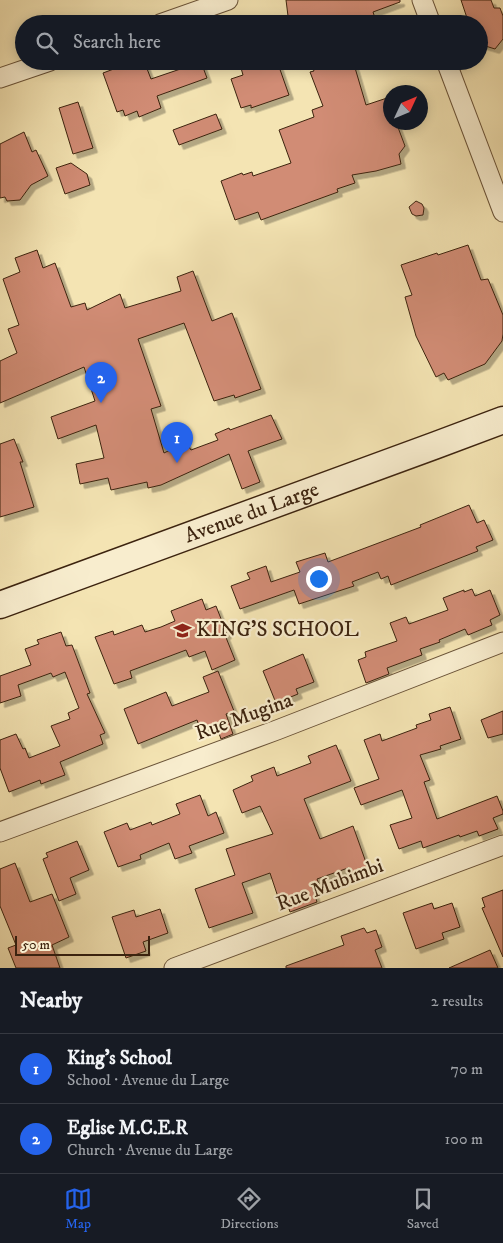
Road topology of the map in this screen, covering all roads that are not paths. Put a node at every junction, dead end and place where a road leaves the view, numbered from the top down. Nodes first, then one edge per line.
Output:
1 (228, 0) edge
2 (422, 0) edge
3 (186, 15) edge
4 (428, 15) edge
5 (24, 70) edge
6 (449, 70) edge
7 (0, 78) edge
8 (503, 212) edge
9 (503, 420) edge
10 (0, 605) edge
11 (503, 642) edge
12 (0, 832) edge
13 (503, 844) edge
14 (174, 968) edge

1 - 3 street
2 - 4 street
5 - 7 street
6 - 8 street
9 - 10 main road, Avenue du Large
11 - 12 street, Rue Mugina
13 - 14 street, Rue Mubimbi

